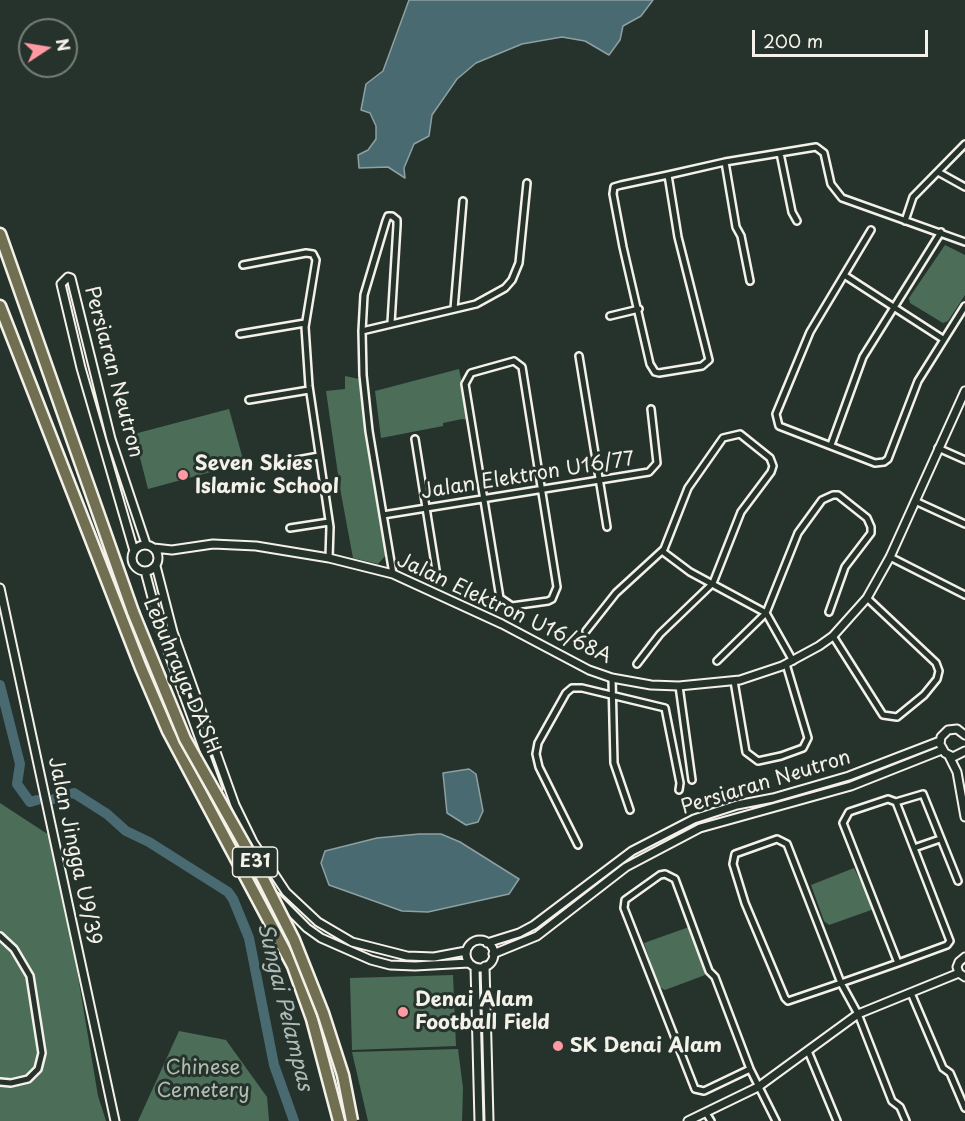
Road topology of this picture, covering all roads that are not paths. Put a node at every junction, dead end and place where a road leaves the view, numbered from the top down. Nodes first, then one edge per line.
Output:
1 (965, 144) edge
2 (780, 153) junction
3 (725, 162) junction
4 (938, 172) junction
5 (668, 175) junction
6 (527, 183) dead end
7 (965, 188) edge
8 (463, 201) dead end
9 (797, 221) dead end
10 (905, 221) junction
11 (871, 230) dead end
12 (941, 232) junction
13 (0, 234) edge
14 (965, 242) edge
15 (243, 265) dead end
16 (844, 275) junction
17 (750, 281) dead end
18 (0, 306) edge
19 (965, 306) edge
20 (894, 307) junction
21 (454, 309) junction
22 (639, 309) junction
23 (610, 316) dead end
24 (305, 323) junction
25 (391, 323) junction
26 (362, 331) junction
27 (240, 334) dead end
28 (943, 339) junction
29 (579, 356) dead end
30 (309, 390) junction
31 (965, 391) edge
32 (249, 400) dead end
33 (651, 410) dead end
34 (415, 439) dead end
35 (831, 445) junction
36 (939, 448) junction
37 (319, 456) junction
38 (965, 460) edge
39 (270, 465) dead end
40 (599, 480) junction
41 (542, 489) junction
42 (484, 499) junction
43 (915, 501) junction
44 (426, 508) junction
45 (383, 515) junction
46 (329, 522) junction
47 (965, 524) edge
48 (607, 527) dead end
49 (290, 528) dead end
50 (146, 544) junction
51 (154, 548) junction
52 (172, 550) junction
53 (134, 551) junction
54 (662, 551) junction
55 (890, 557) junction
56 (329, 558) junction
57 (157, 563) junction
58 (436, 570) dead end
59 (145, 571) junction
60 (393, 574) junction
61 (713, 583) junction
62 (0, 588) edge
63 (965, 595) edge
64 (867, 598) junction
65 (829, 612) dead end
66 (766, 613) junction
67 (586, 631) dead end
68 (833, 636) junction
69 (717, 661) dead end
70 (789, 663) junction
71 (637, 664) dead end
72 (612, 678) junction
73 (734, 681) junction
74 (679, 686) junction
75 (612, 697) junction
76 (964, 732) edge
77 (940, 741) junction
78 (945, 753) junction
79 (963, 753) edge
80 (957, 772) junction
81 (692, 780) dead end
82 (679, 790) dead end
83 (896, 802) junction
84 (630, 810) dead end
85 (965, 817) edge
86 (939, 839) junction
87 (578, 845) dead end
88 (914, 849) junction
89 (958, 881) dead end
90 (0, 936) edge
91 (487, 943) junction
92 (466, 951) junction
93 (493, 954) junction
94 (965, 957) edge
95 (898, 963) junction
96 (472, 965) junction
97 (485, 966) junction
98 (962, 975) edge
99 (841, 983) junction
100 (911, 993) junction
101 (858, 1014) junction
102 (808, 1051) junction
103 (750, 1069) junction
104 (0, 1082) edge
105 (758, 1087) junction
106 (965, 1108) edge
107 (706, 1113) junction
108 (490, 1120) edge
109 (116, 1121) edge
110 (339, 1121) edge
111 (352, 1121) edge
112 (480, 1121) edge
113 (688, 1121) edge
114 (711, 1121) edge
115 (776, 1121) edge
116 (837, 1121) edge
117 (906, 1121) edge

1 - 4 street
2 - 3 street
2 - 9 street
2 - 10 street
3 - 5 street
3 - 17 street
4 - 7 street
4 - 10 street
5 - 22 street
5 - 22 street
6 - 21 street
8 - 21 street
10 - 12 street
11 - 16 street
12 - 14 street
12 - 20 street
13 - 111 highway, Lebuhraya DASH / E31, bridge
15 - 24 street
16 - 20 street
16 - 35 street
18 - 110 highway, Lebuhraya DASH / E31
19 - 28 street
20 - 28 street
20 - 35 street
21 - 25 street
22 - 23 street
24 - 27 street
24 - 30 street
25 - 26 street
25 - 26 street
26 - 45 street
28 - 35 street
29 - 40 street
30 - 32 street
30 - 37 street
31 - 36 street, Jalan Elektron U16/68A
33 - 40 street, Jalan Elektron U16/77
34 - 44 street
36 - 38 street
36 - 43 street, Jalan Elektron U16/68A
37 - 39 street
37 - 46 street
40 - 41 street, Jalan Elektron U16/77
40 - 48 street
41 - 42 street, Jalan Elektron U16/77
41 - 42 street
41 - 42 street
42 - 44 street, Jalan Elektron U16/77
43 - 47 street
43 - 55 street, Jalan Elektron U16/68A
44 - 45 street, Jalan Elektron U16/77
44 - 58 street
45 - 60 street
46 - 49 street
46 - 56 street
50 - 51 street
50 - 53 street
50 - 53 street, Persiaran Neutron
51 - 52 street
51 - 57 street
52 - 56 street, Jalan Elektron U16/68A
52 - 57 street
53 - 59 street
54 - 61 street
54 - 61 street
54 - 67 street
55 - 63 street
55 - 64 street, Jalan Elektron U16/68A
56 - 60 street, Jalan Elektron U16/68A
57 - 59 street
57 - 92 street
59 - 96 street
60 - 72 street, Jalan Elektron U16/68A
61 - 66 street
61 - 71 street
62 - 109 street, Jalan Jingga U9/39
64 - 68 street, Jalan Elektron U16/68A
64 - 68 street
65 - 66 street
66 - 69 street
66 - 70 street
68 - 70 street, Jalan Elektron U16/68A
70 - 73 street, Jalan Elektron U16/68A
70 - 73 street
72 - 74 street, Jalan Elektron U16/68A
72 - 75 street
73 - 74 street, Jalan Elektron U16/68A
74 - 81 street
75 - 82 street
75 - 84 street
75 - 87 street
76 - 77 street, Persiaran Neutron
77 - 78 street
77 - 91 street, Persiaran Neutron
78 - 79 street, Persiaran Neutron
78 - 80 street
78 - 93 street, Persiaran Neutron
79 - 80 street
80 - 85 street
83 - 86 street
83 - 88 street
83 - 95 street
86 - 88 street
86 - 89 street
88 - 95 street
90 - 104 street
91 - 92 street
91 - 93 street
92 - 96 street
93 - 97 street
94 - 98 street
95 - 99 street
96 - 97 street
96 - 112 street
97 - 108 street
98 - 100 street
99 - 99 street
99 - 101 street
100 - 101 street
100 - 106 street
101 - 102 street
101 - 117 street
102 - 105 street
102 - 116 street
103 - 103 street
103 - 105 street
105 - 107 street
105 - 115 street
107 - 113 street
107 - 114 street

